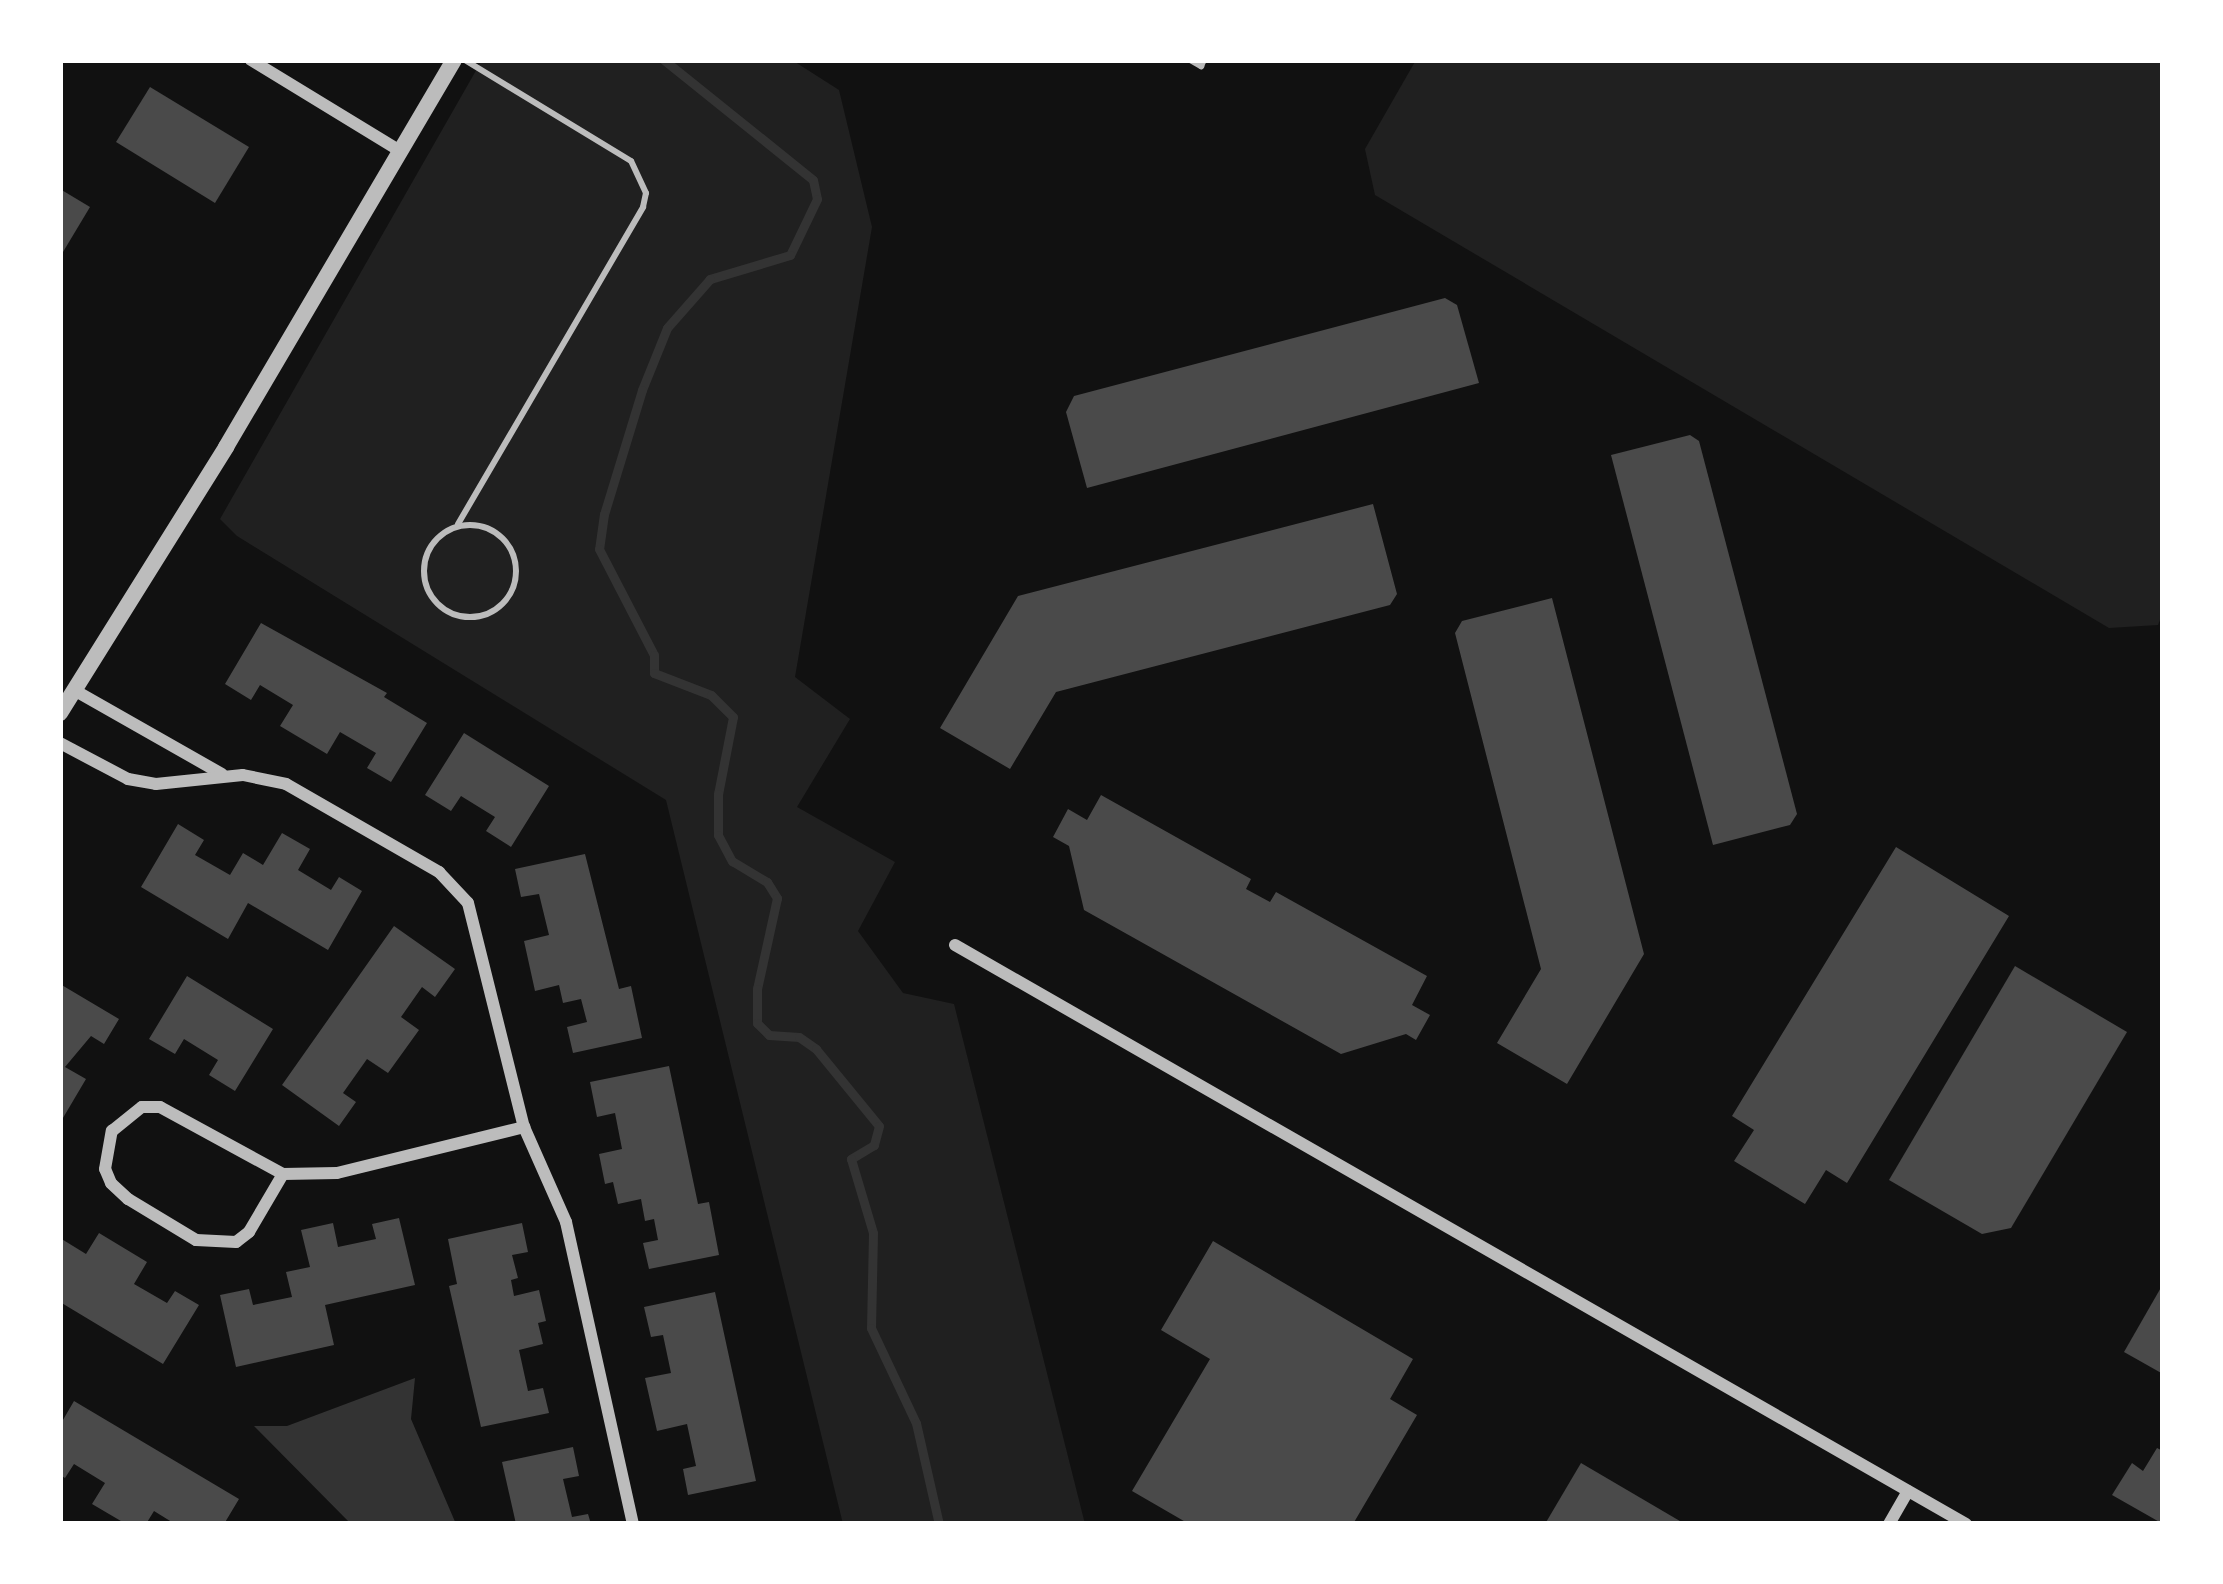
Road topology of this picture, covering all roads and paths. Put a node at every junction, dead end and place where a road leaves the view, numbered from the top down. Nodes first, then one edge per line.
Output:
1 (251, 60) edge
2 (454, 60) edge
3 (465, 60) edge
4 (1190, 60) edge
5 (1204, 60) edge
6 (400, 151) junction
7 (458, 524) junction
8 (74, 690) junction
9 (60, 711) edge
10 (60, 743) edge
11 (223, 775) junction
12 (955, 944) dead end
13 (524, 1127) junction
14 (283, 1174) junction
15 (1908, 1491) junction
16 (633, 1524) edge
17 (1889, 1524) edge
18 (1966, 1524) edge

1 - 6 street
2 - 6 street
3 - 7 lane
4 - 5 lane
6 - 8 street
7 - 7 lane
8 - 9 street
8 - 11 street
10 - 11 street
11 - 13 street
12 - 15 street
13 - 14 street
13 - 16 street
14 - 14 street
15 - 17 street
15 - 18 street

